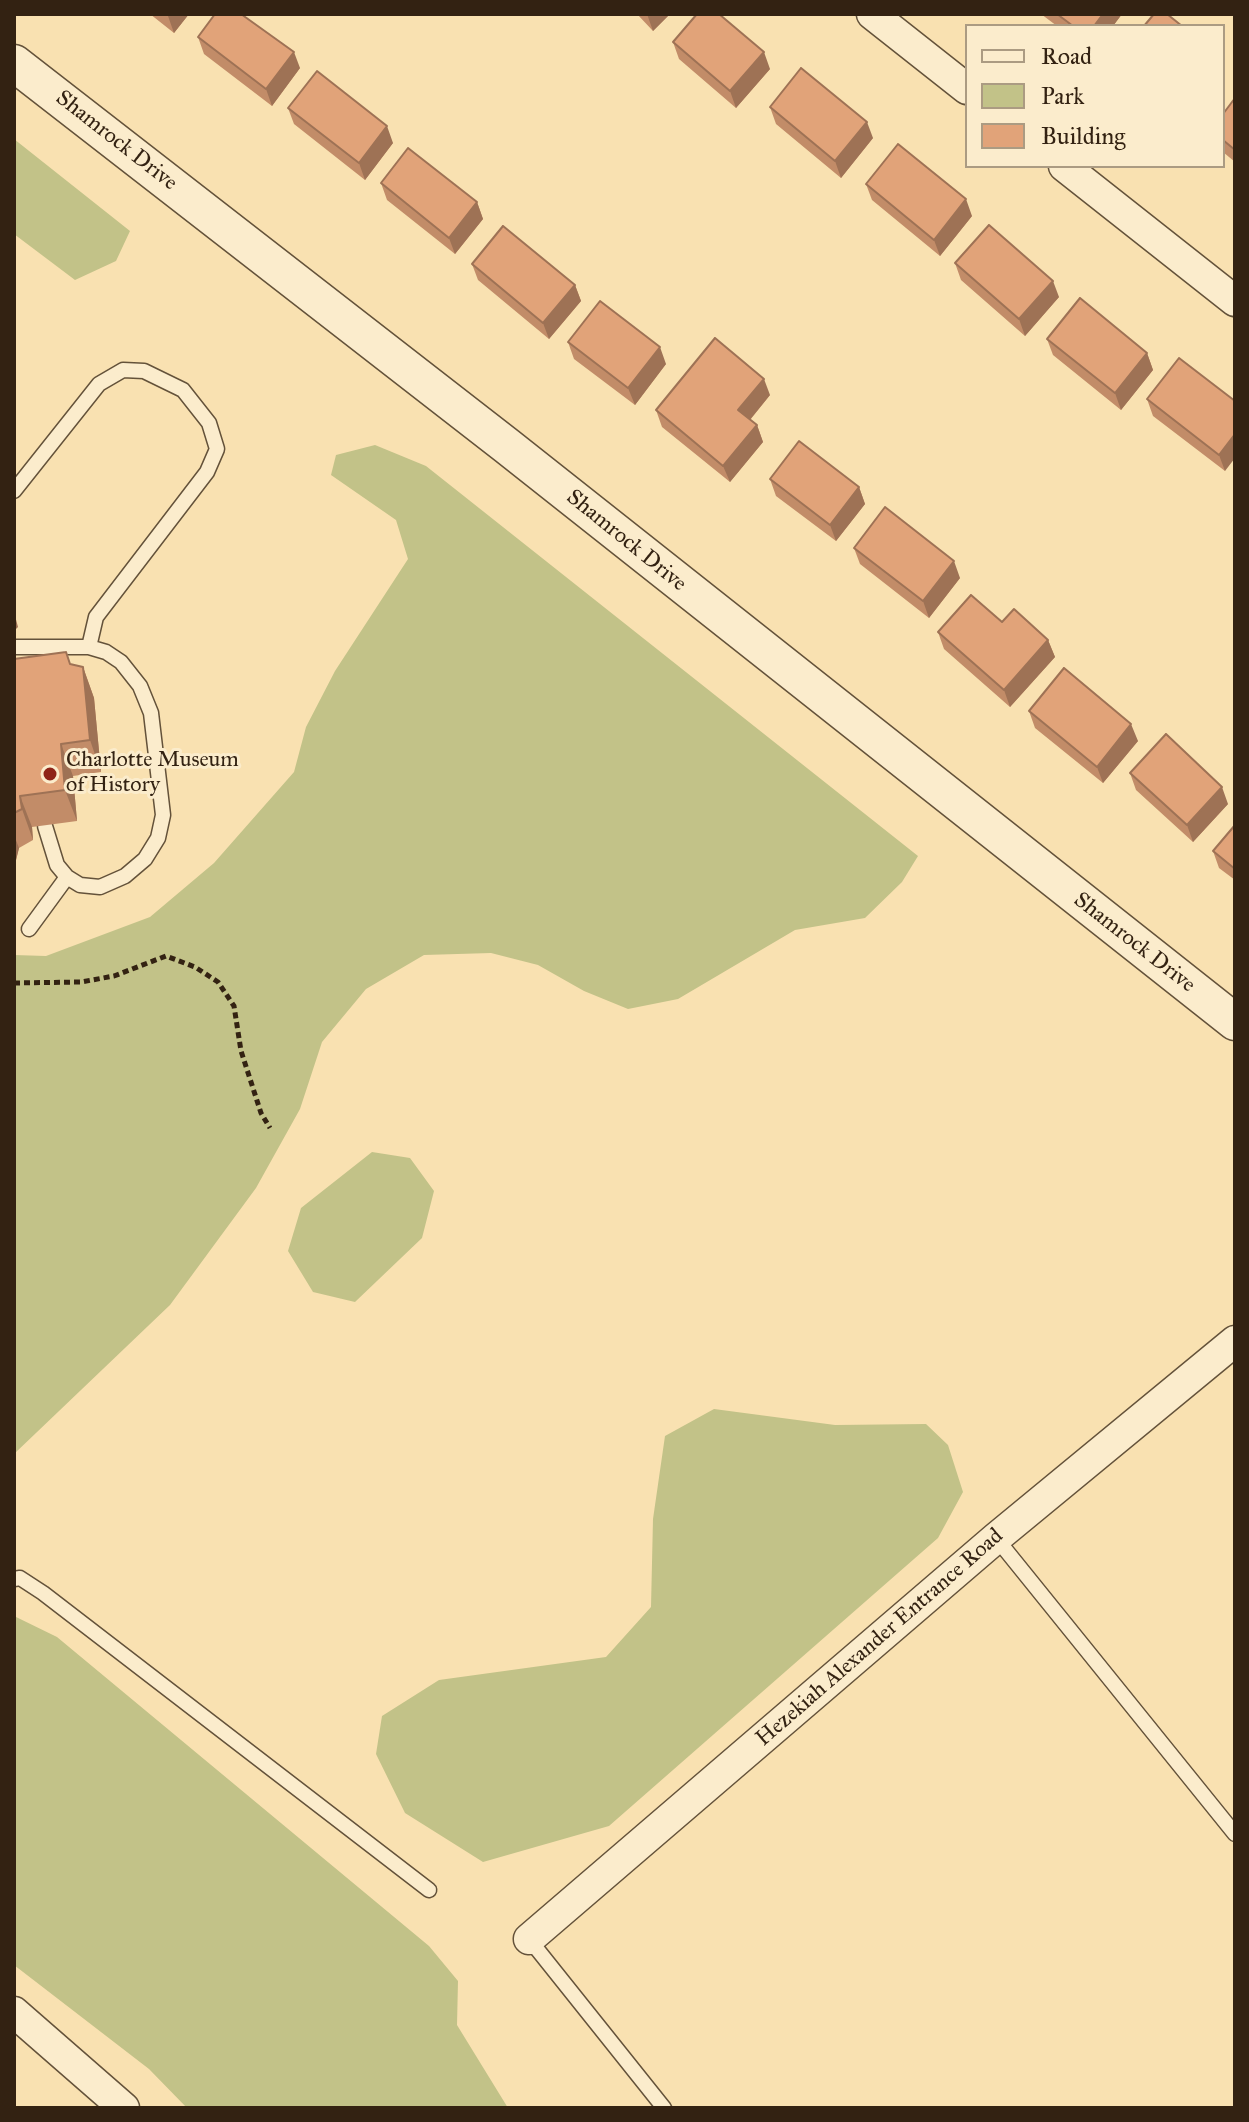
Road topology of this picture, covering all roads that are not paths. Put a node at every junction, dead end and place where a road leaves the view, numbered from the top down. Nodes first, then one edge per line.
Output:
1 (872, 14) edge
2 (14, 63) edge
3 (965, 87) edge
4 (1067, 168) edge
5 (1235, 301) edge
6 (14, 491) edge
7 (14, 647) edge
8 (89, 647) junction
9 (45, 826) edge
10 (67, 877) junction
11 (29, 929) dead end
12 (1235, 1022) edge
13 (1235, 1341) edge
14 (996, 1538) junction
15 (14, 1579) edge
16 (1235, 1834) edge
17 (429, 1890) dead end
18 (529, 1939) joint
19 (14, 2012) edge
20 (124, 2108) edge
21 (664, 2108) edge

1 - 3 street
2 - 12 street, Shamrock Drive
4 - 5 street
6 - 8 lane
7 - 8 lane
8 - 10 lane
9 - 10 lane
10 - 11 lane
13 - 14 street, Hezekiah Alexander Entrance Road
14 - 16 lane
14 - 18 street, Hezekiah Alexander Entrance Road
15 - 17 lane
18 - 21 lane
19 - 20 street

